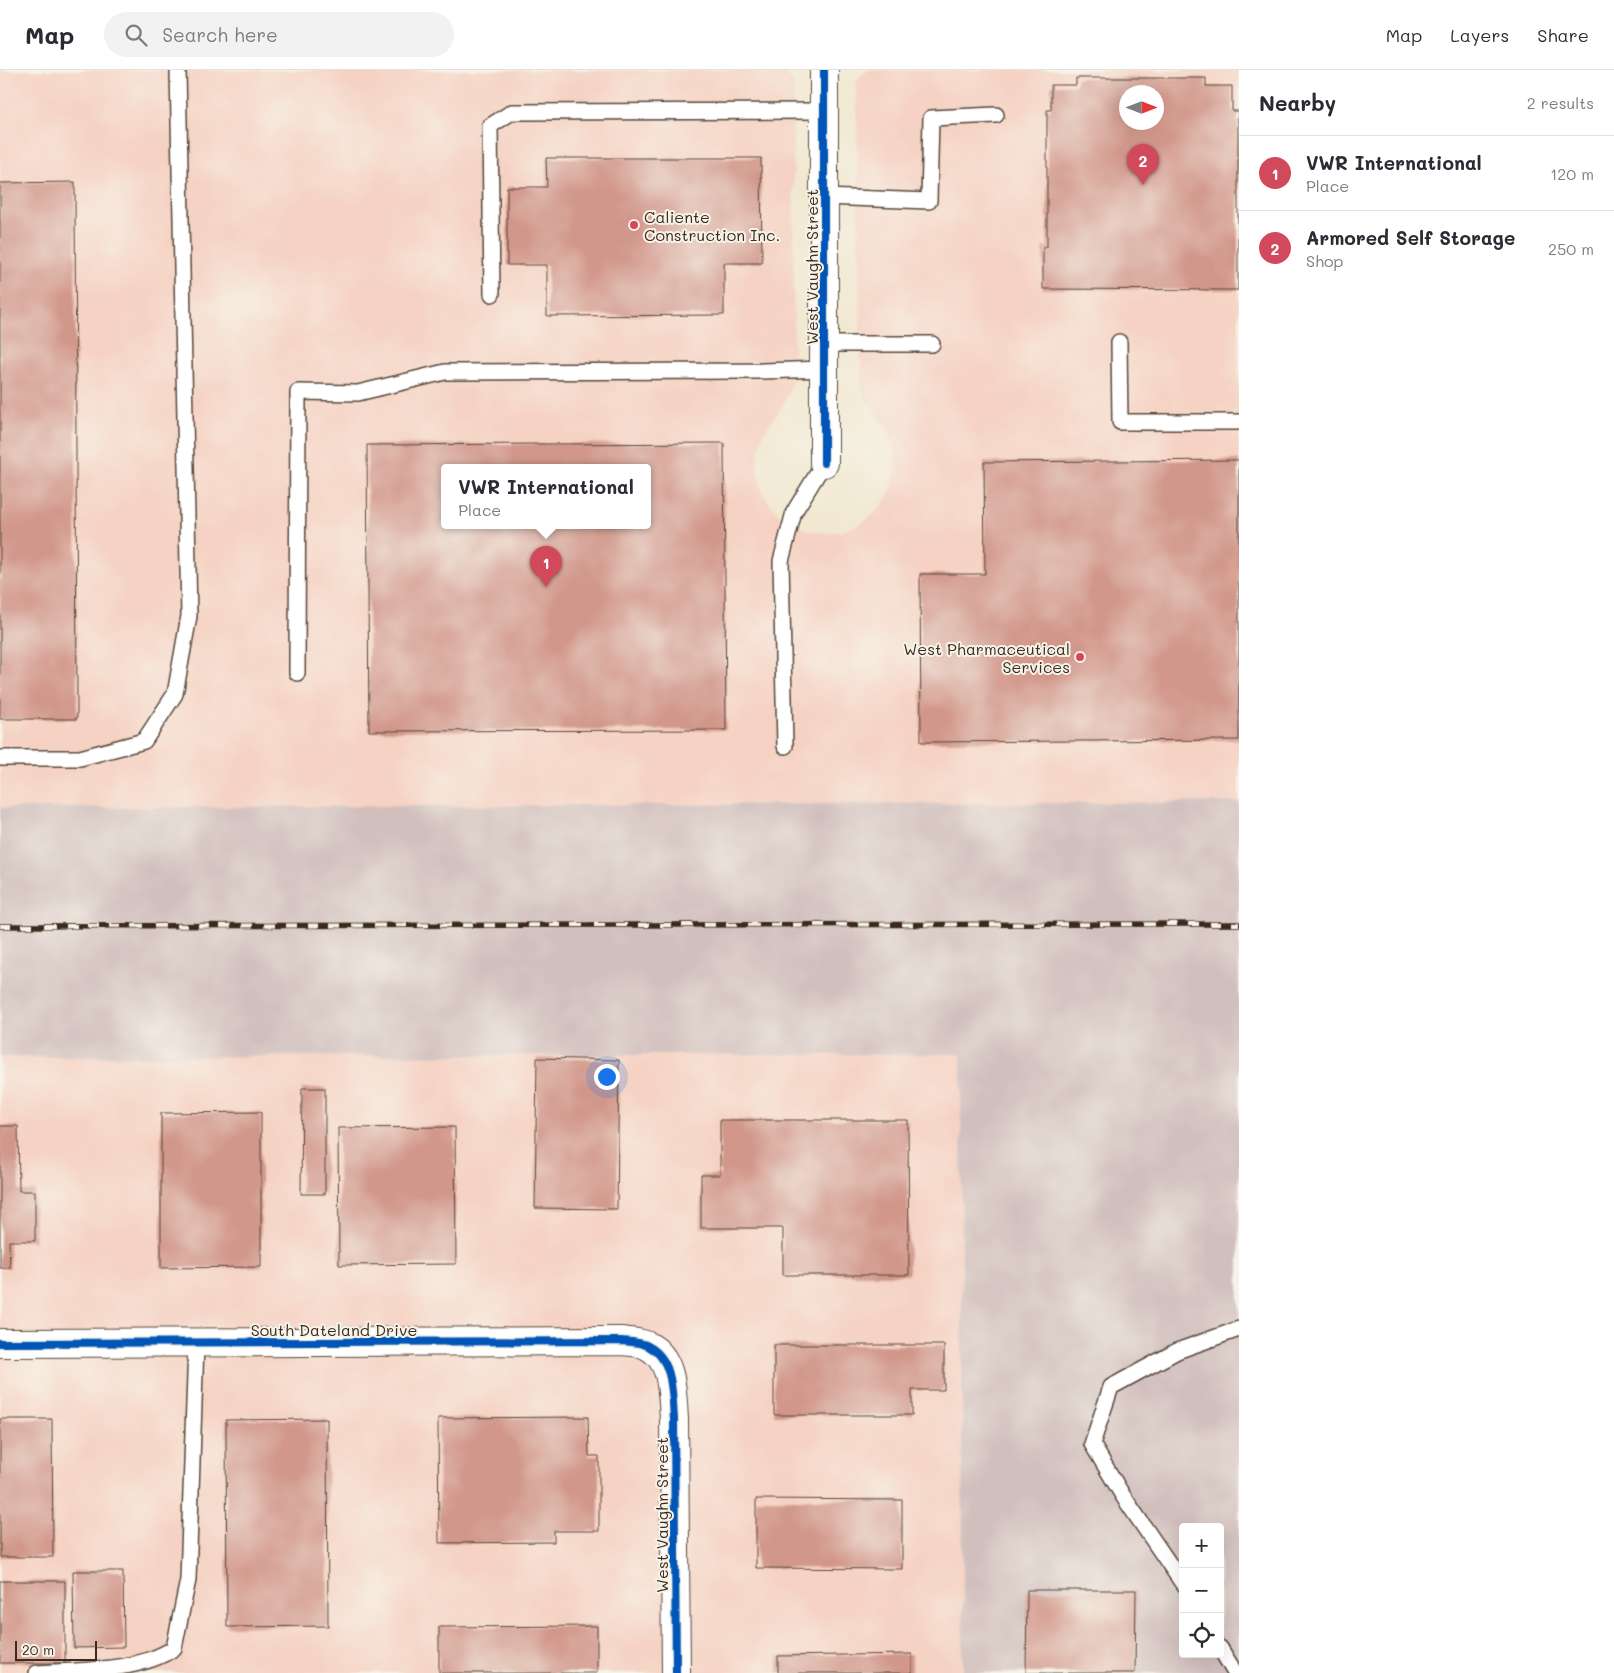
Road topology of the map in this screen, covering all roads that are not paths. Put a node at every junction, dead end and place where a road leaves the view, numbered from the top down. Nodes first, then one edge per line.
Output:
1 (178, 70) edge
2 (824, 70) edge
3 (824, 111) junction
4 (996, 115) dead end
5 (824, 197) junction
6 (492, 294) dead end
7 (1119, 342) dead end
8 (932, 344) dead end
9 (824, 356) junction
10 (1239, 422) edge
11 (824, 463) joint
12 (298, 673) dead end
13 (785, 746) dead end
14 (0, 758) edge
15 (1239, 1328) edge
16 (0, 1343) edge
17 (196, 1344) junction
18 (663, 1358) joint
19 (1179, 1578) edge
20 (1224, 1655) edge
21 (37, 1673) edge
22 (676, 1673) edge
23 (1235, 1673) edge

1 - 14 lane
2 - 3 street, West Vaughn Street
3 - 5 street, West Vaughn Street
3 - 6 lane
4 - 5 lane
5 - 9 street, West Vaughn Street
7 - 10 lane
8 - 9 lane
9 - 11 street, West Vaughn Street
9 - 12 lane
11 - 13 lane
15 - 19 lane
16 - 17 street, South Dateland Drive
17 - 18 street, South Dateland Drive
17 - 21 lane
18 - 22 street, West Vaughn Street
20 - 23 lane

